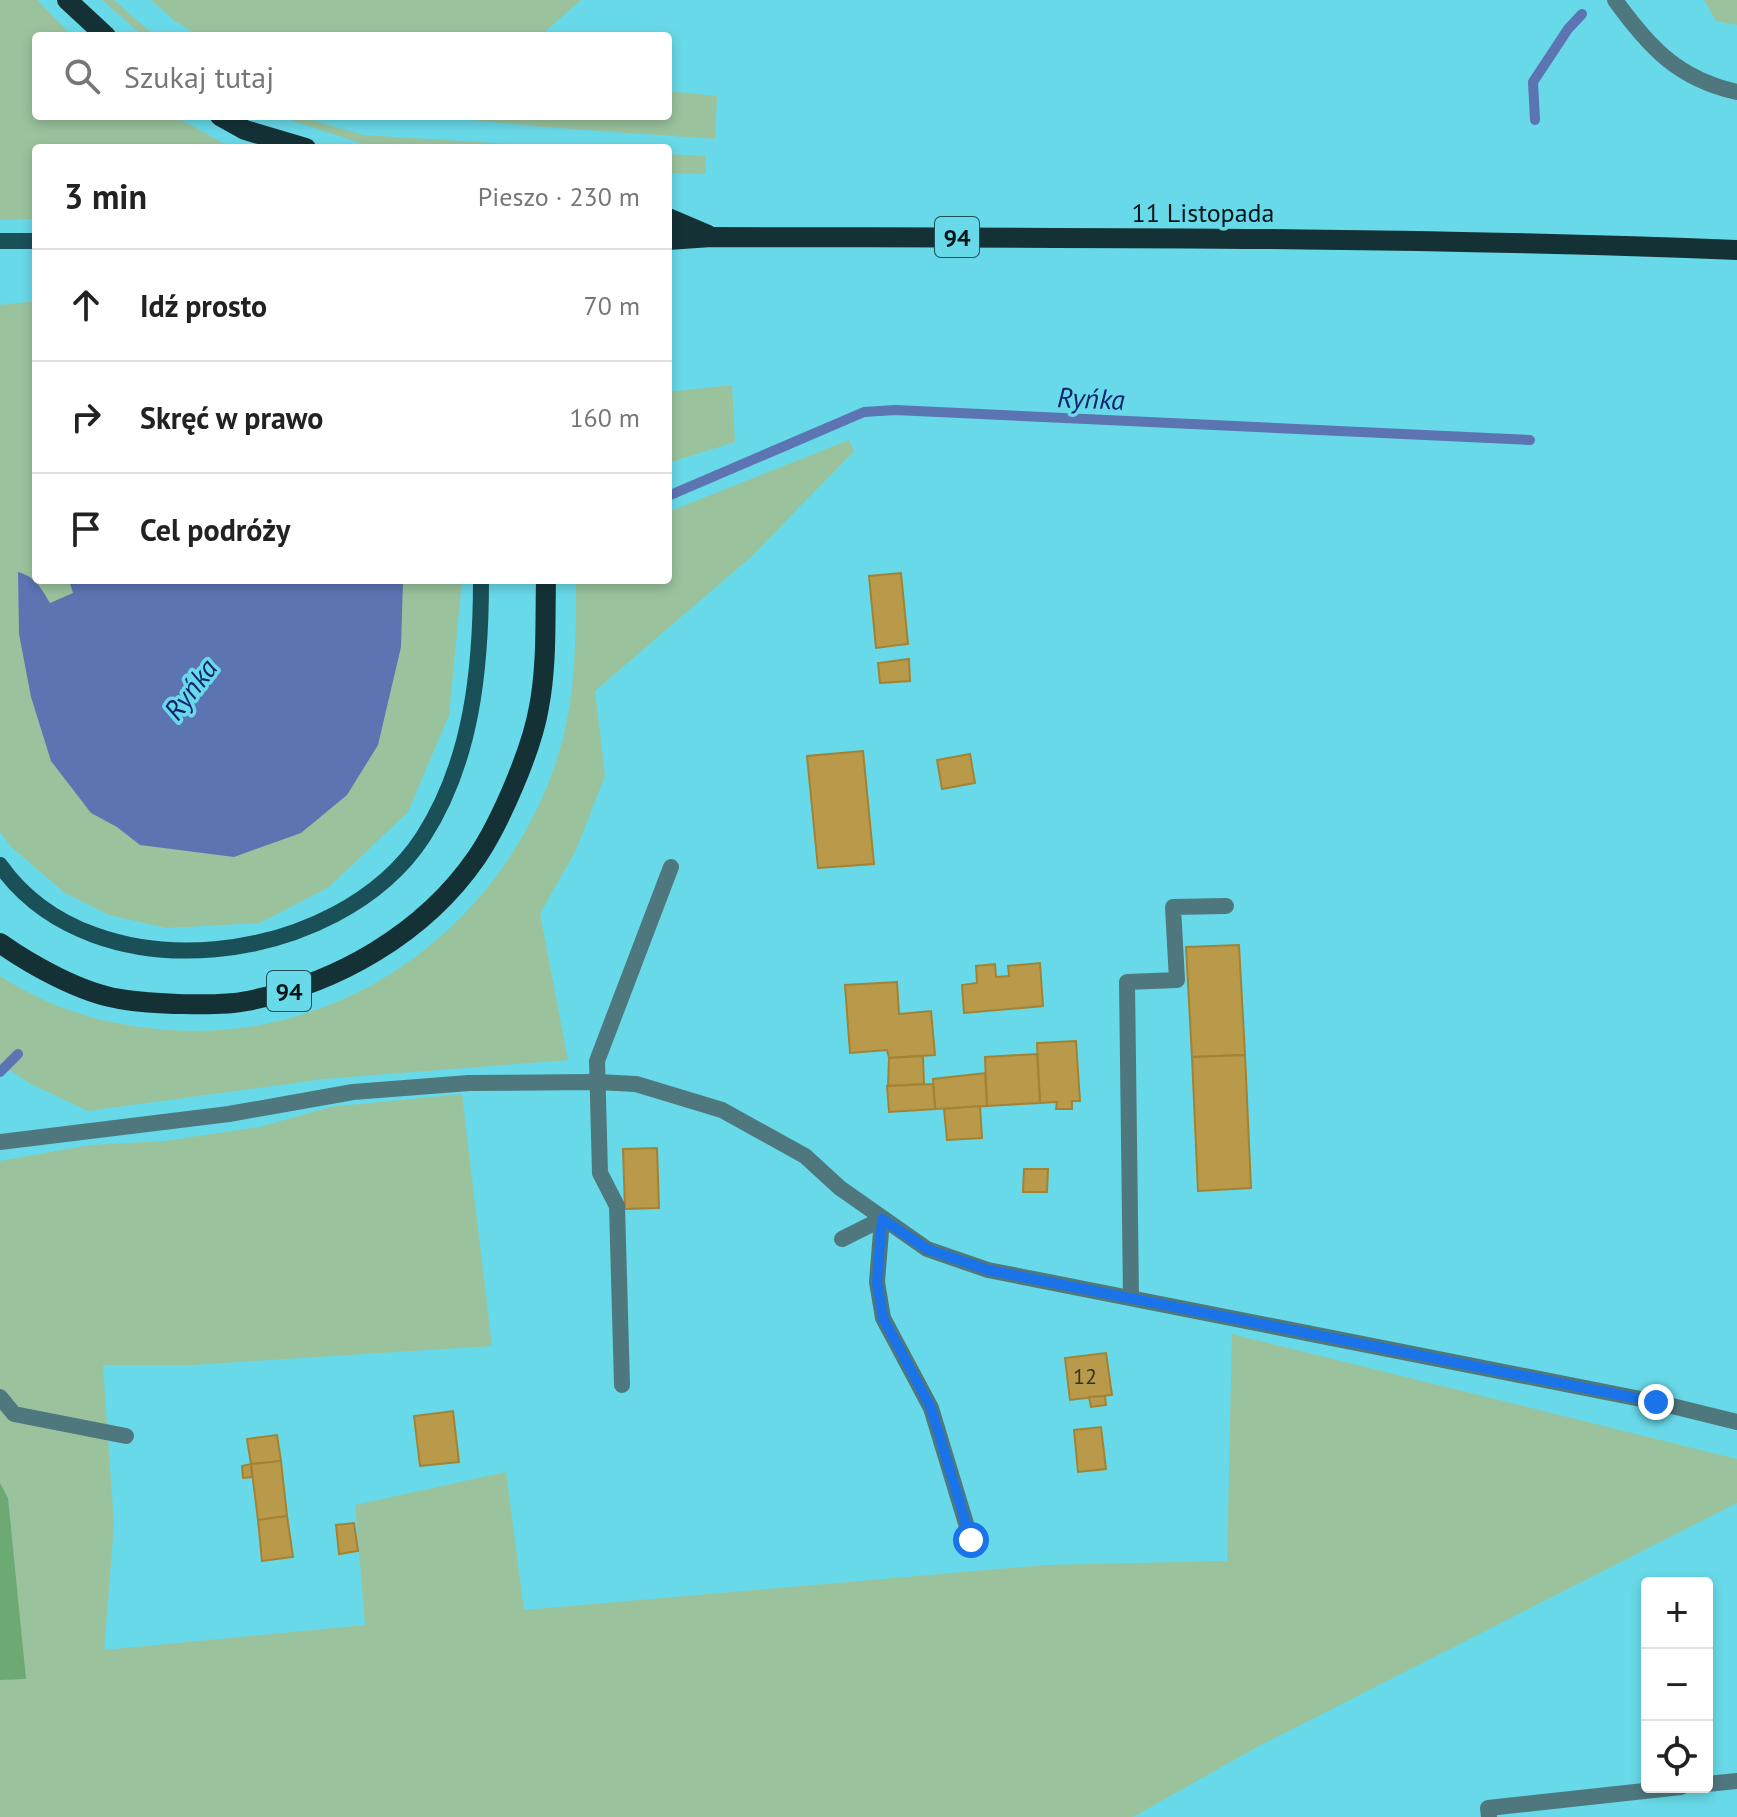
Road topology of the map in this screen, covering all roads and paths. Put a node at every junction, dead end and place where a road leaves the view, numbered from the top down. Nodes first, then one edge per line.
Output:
1 (67, 0) edge
2 (1620, 7) edge
3 (102, 32) edge
4 (1737, 92) edge
5 (227, 120) edge
6 (292, 144) edge
7 (672, 220) edge
8 (711, 237) junction
9 (672, 240) edge
10 (0, 241) edge
11 (32, 241) edge
12 (1737, 250) edge
13 (481, 584) edge
14 (546, 584) edge
15 (0, 865) edge
16 (671, 867) dead end
17 (1226, 906) dead end
18 (0, 943) edge
19 (597, 1082) junction
20 (0, 1142) edge
21 (882, 1219) junction
22 (842, 1239) dead end
23 (1131, 1297) junction
24 (622, 1385) dead end
25 (0, 1397) edge
26 (1737, 1422) edge
27 (126, 1436) dead end
28 (971, 1540) dead end
29 (1737, 1781) edge
30 (1713, 1783) edge
31 (1641, 1791) edge
32 (1489, 1817) edge

1 - 3 main road
2 - 4 street
5 - 6 main road
7 - 8 main road
8 - 9 main road, 11 Listopada / 94
8 - 12 main road, 11 Listopada / 94
10 - 11 main road
13 - 15 main road
14 - 18 main road, 94
16 - 19 street
17 - 23 street
19 - 20 street
19 - 21 street
19 - 24 street
21 - 22 street
21 - 23 street
21 - 28 street
23 - 26 street
25 - 27 street
29 - 30 street
31 - 32 street

